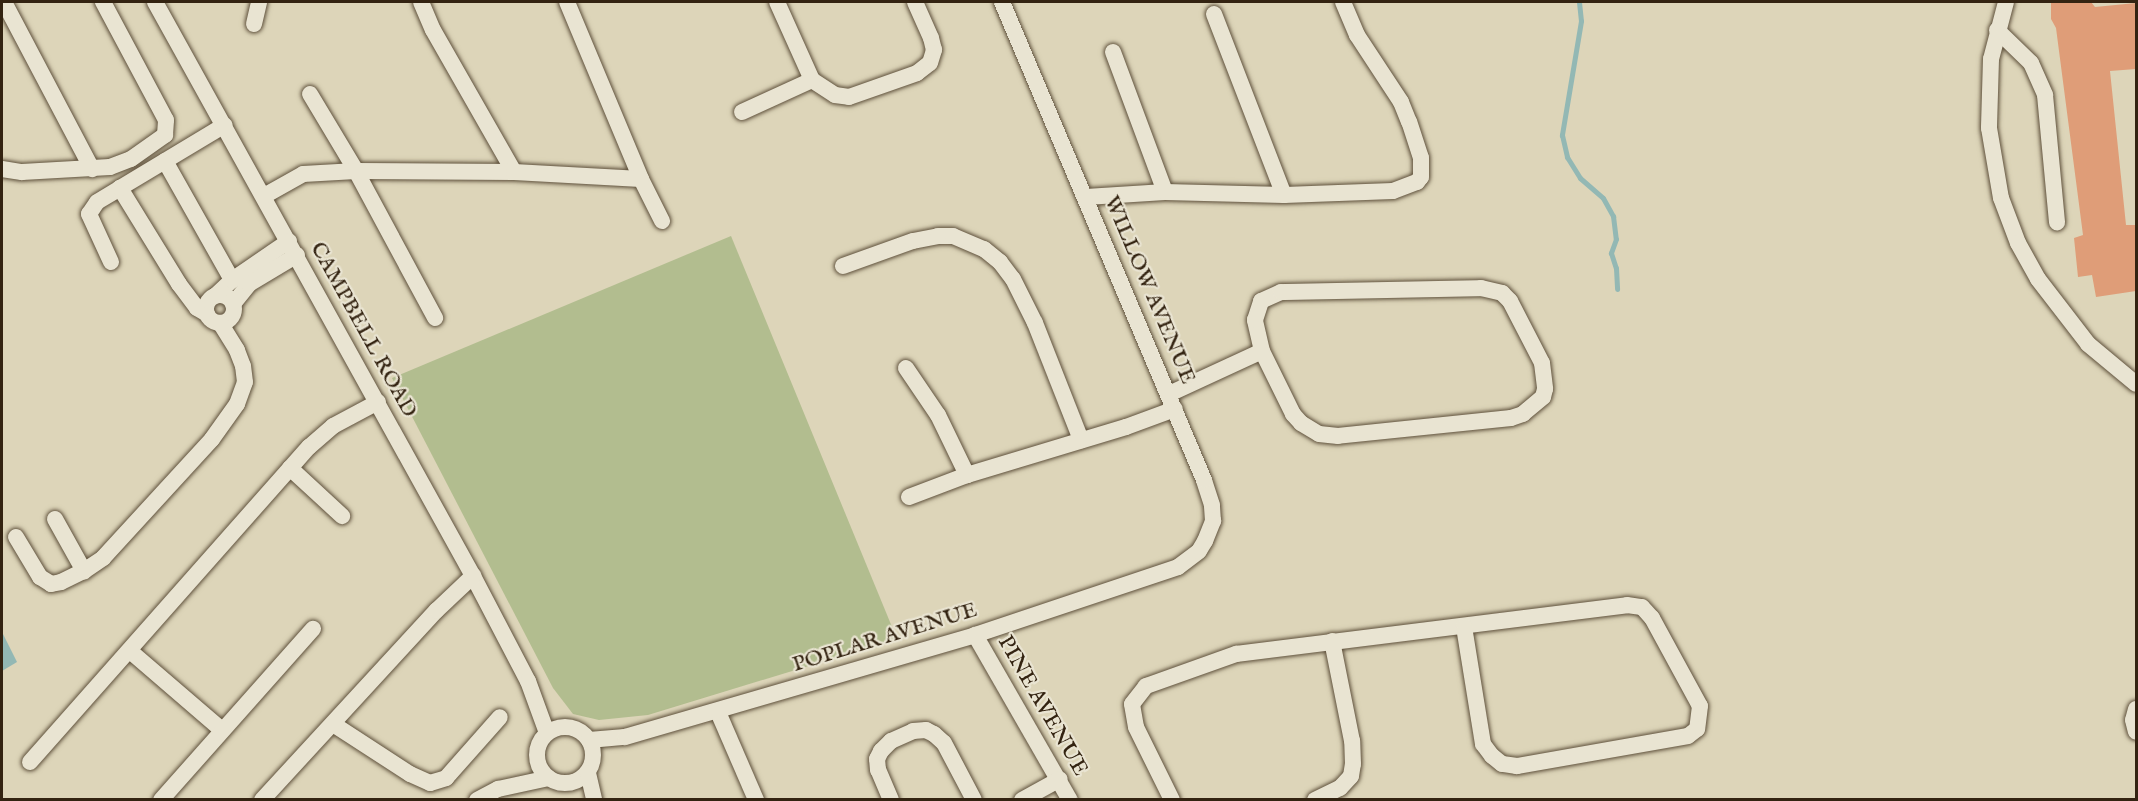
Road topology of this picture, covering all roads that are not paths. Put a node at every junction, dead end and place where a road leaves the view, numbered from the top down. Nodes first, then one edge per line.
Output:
1 (4, 2) edge
2 (103, 2) edge
3 (155, 2) edge
4 (259, 2) edge
5 (421, 2) edge
6 (567, 2) edge
7 (777, 2) edge
8 (915, 2) edge
9 (1002, 2) edge
10 (1343, 2) edge
11 (2006, 2) edge
12 (1214, 14) dead end
13 (254, 24) dead end
14 (1997, 30) junction
15 (1113, 52) dead end
16 (812, 80) junction
17 (310, 94) dead end
18 (742, 112) dead end
19 (225, 125) junction
20 (165, 161) junction
21 (92, 169) junction
22 (2, 170) edge
23 (356, 171) junction
24 (514, 172) junction
25 (641, 179) junction
26 (120, 188) junction
27 (1165, 192) junction
28 (1284, 195) junction
29 (264, 196) junction
30 (1086, 197) junction
31 (662, 221) dead end
32 (2057, 222) dead end
33 (293, 248) junction
34 (111, 262) dead end
35 (843, 266) dead end
36 (232, 280) junction
37 (223, 314) junction
38 (435, 318) dead end
39 (1263, 351) junction
40 (906, 368) dead end
41 (2136, 384) edge
42 (1172, 401) junction
43 (378, 402) junction
44 (1081, 440) junction
45 (290, 468) junction
46 (967, 475) junction
47 (909, 497) dead end
48 (342, 516) dead end
49 (55, 519) dead end
50 (16, 537) dead end
51 (84, 571) junction
52 (473, 576) junction
53 (1155, 576) joint
54 (1464, 627) junction
55 (313, 629) dead end
56 (975, 635) junction
57 (1332, 641) junction
58 (130, 651) junction
59 (2136, 709) edge
60 (718, 712) junction
61 (500, 717) dead end
62 (333, 724) junction
63 (222, 730) junction
64 (554, 730) junction
65 (2136, 732) edge
66 (625, 737) junction
67 (589, 740) junction
68 (537, 759) junction
69 (30, 762) dead end
70 (591, 765) junction
71 (549, 778) junction
72 (1060, 779) junction
73 (572, 783) junction
74 (498, 789) junction
75 (751, 798) edge
76 (160, 800) edge
77 (262, 800) edge
78 (477, 800) edge
79 (585, 800) edge
80 (594, 800) edge
81 (891, 800) edge
82 (974, 800) edge
83 (1022, 800) edge
84 (1070, 800) edge
85 (1172, 800) edge
86 (1315, 800) edge

1 - 21 street
2 - 21 street
3 - 19 street, CAMPBELL ROAD
4 - 13 street
5 - 24 street
6 - 25 street
7 - 16 street
8 - 16 street
9 - 30 street, WILLOW AVENUE
10 - 28 street
11 - 14 street
12 - 28 street
14 - 32 street
14 - 41 street
15 - 27 street
16 - 18 street
17 - 23 street
19 - 20 street
19 - 29 street, CAMPBELL ROAD
20 - 26 street
20 - 36 street
21 - 22 street
23 - 24 street
23 - 29 street
23 - 38 street
24 - 25 street
25 - 31 street
26 - 34 street
26 - 37 street
27 - 28 street
27 - 30 street
29 - 33 street, CAMPBELL ROAD
30 - 42 street, WILLOW AVENUE
33 - 36 street
33 - 37 street
33 - 43 street, CAMPBELL ROAD
35 - 44 street
36 - 37 street
37 - 51 street
39 - 39 street
39 - 42 street
40 - 46 street
42 - 44 street
42 - 53 street, WILLOW AVENUE
43 - 45 street
43 - 52 street, CAMPBELL ROAD
44 - 46 street
45 - 48 street
45 - 58 street
46 - 47 street
49 - 51 street
50 - 51 street
52 - 62 street
52 - 64 street, CAMPBELL ROAD
53 - 56 street, POPLAR AVENUE
54 - 54 street
54 - 57 street
55 - 63 street
56 - 60 street, POPLAR AVENUE
56 - 72 street, PINE AVENUE
57 - 85 street
57 - 86 street
58 - 63 street
58 - 69 street
59 - 65 street
60 - 66 street, POPLAR AVENUE
60 - 75 street
61 - 62 street
62 - 77 street
63 - 76 street
64 - 67 street
64 - 68 street
66 - 67 street, POPLAR AVENUE
66 - 70 street, POPLAR AVENUE
67 - 70 street
68 - 71 street
68 - 74 street
70 - 73 street
70 - 80 street
71 - 73 street
71 - 74 street
72 - 83 street
72 - 84 street, PINE AVENUE
73 - 79 street
74 - 78 street
81 - 82 street

